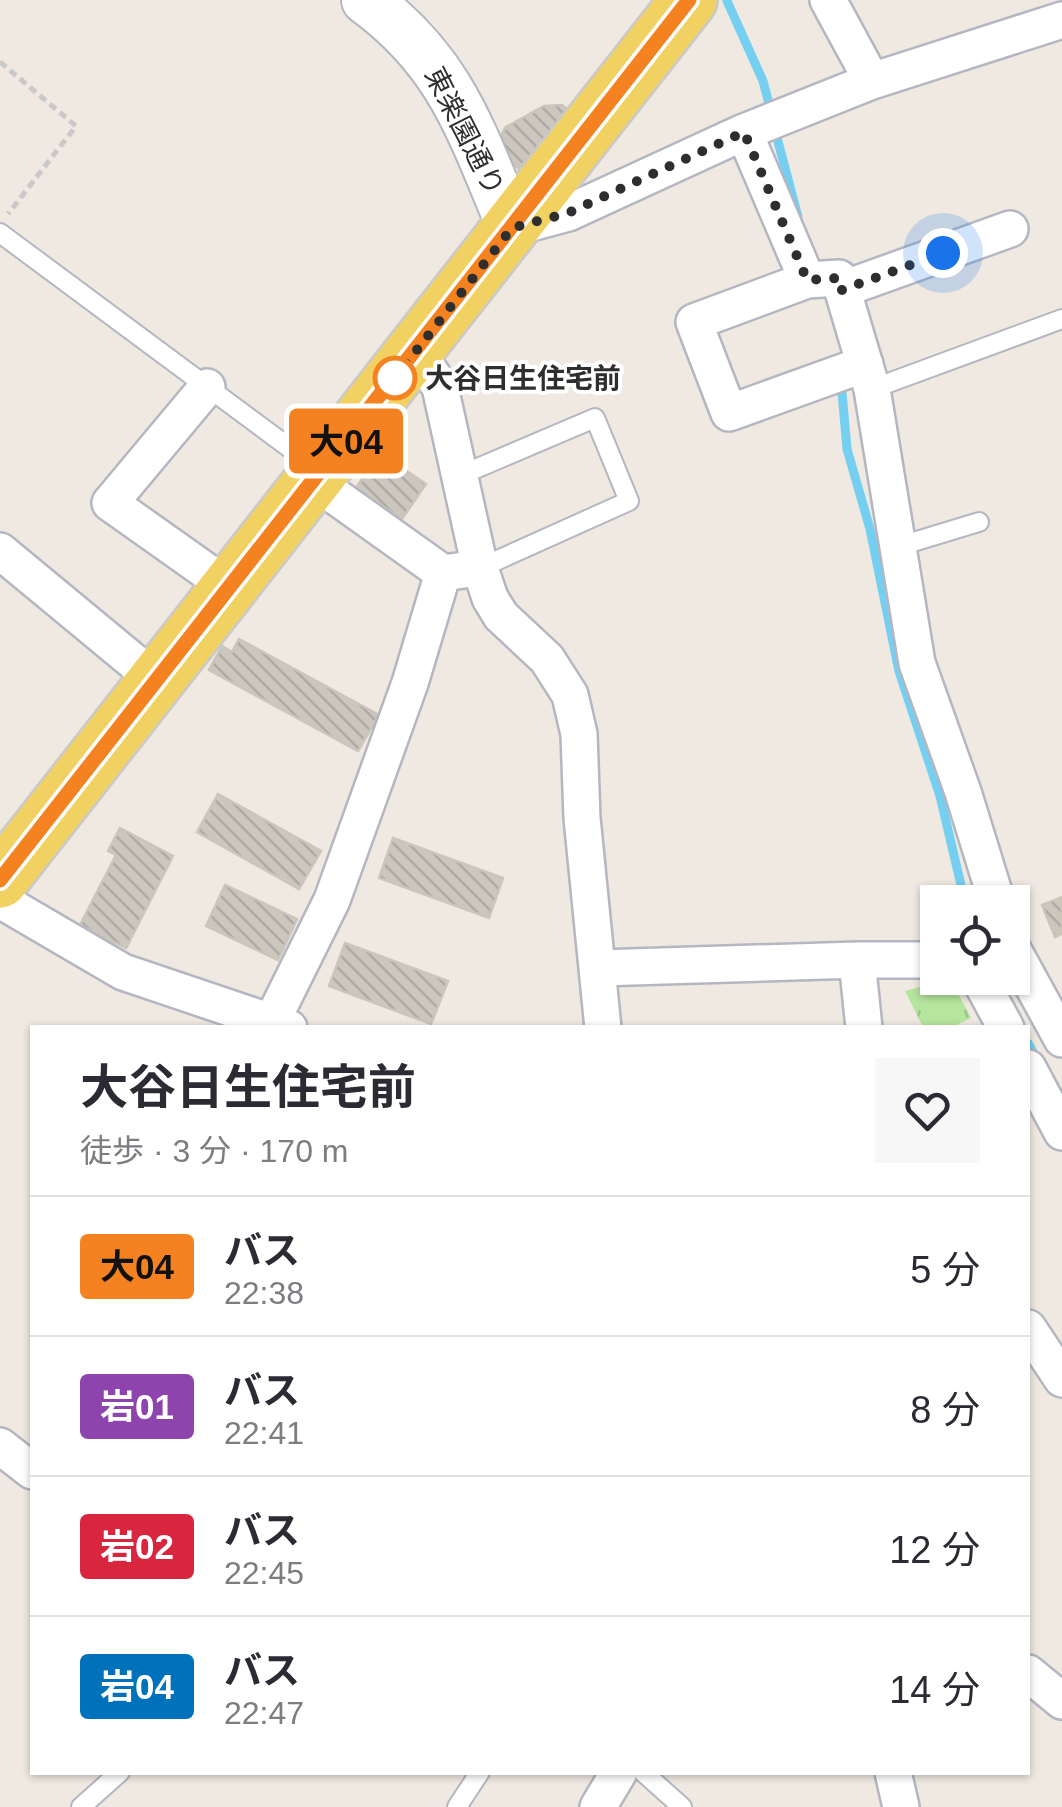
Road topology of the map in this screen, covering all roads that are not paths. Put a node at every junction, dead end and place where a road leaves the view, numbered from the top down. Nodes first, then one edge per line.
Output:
1 (366, 0) edge
2 (688, 0) edge
3 (828, 0) edge
4 (1024, 16) edge
5 (1062, 20) edge
6 (872, 80) junction
7 (764, 124) junction
8 (512, 228) junction
9 (1010, 229) dead end
10 (0, 232) edge
11 (807, 280) junction
12 (842, 290) junction
13 (1062, 319) edge
14 (417, 351) junction
15 (868, 376) junction
16 (207, 387) junction
17 (460, 475) junction
18 (314, 481) junction
19 (979, 522) dead end
20 (900, 546) junction
21 (0, 551) edge
22 (480, 568) junction
23 (443, 572) junction
24 (230, 588) junction
25 (157, 681) junction
26 (0, 880) edge
27 (992, 885) edge
28 (0, 900) edge
29 (857, 960) junction
30 (920, 960) edge
31 (598, 968) junction
32 (1030, 981) edge
33 (988, 995) edge
34 (281, 1024) edge
35 (604, 1025) edge
36 (864, 1025) edge
37 (1004, 1025) edge
38 (1062, 1040) edge
39 (1030, 1072) edge
40 (1062, 1132) edge
41 (1030, 1331) edge
42 (1062, 1379) edge
43 (0, 1446) edge
44 (30, 1469) edge
45 (1030, 1675) edge
46 (1062, 1701) edge
47 (117, 1775) edge
48 (478, 1775) edge
49 (618, 1775) edge
50 (645, 1775) edge
51 (894, 1775) edge
52 (89, 1805) edge
53 (457, 1807) edge
54 (598, 1807) edge
55 (682, 1807) edge
56 (900, 1807) edge

1 - 8 street, 東楽園通り
2 - 8 main road
3 - 6 street
4 - 5 street
4 - 6 street
6 - 7 street
7 - 8 street
7 - 11 street
8 - 14 main road
9 - 12 street
10 - 16 lane
11 - 12 street
11 - 15 street
12 - 15 street
13 - 15 lane
14 - 17 street
14 - 18 main road
15 - 20 street
16 - 18 lane
16 - 24 street
17 - 22 street
17 - 22 lane
18 - 23 street
18 - 24 main road
19 - 20 lane
20 - 27 street
21 - 25 street
22 - 23 street
22 - 31 street
23 - 34 street
24 - 25 main road
25 - 26 main road
28 - 34 street
29 - 30 street
29 - 31 street
29 - 36 street
31 - 35 street
32 - 38 street
33 - 37 street
39 - 40 street
41 - 42 street
43 - 44 street
45 - 46 street
47 - 52 lane
48 - 53 lane
49 - 54 street
50 - 55 lane
51 - 56 street

